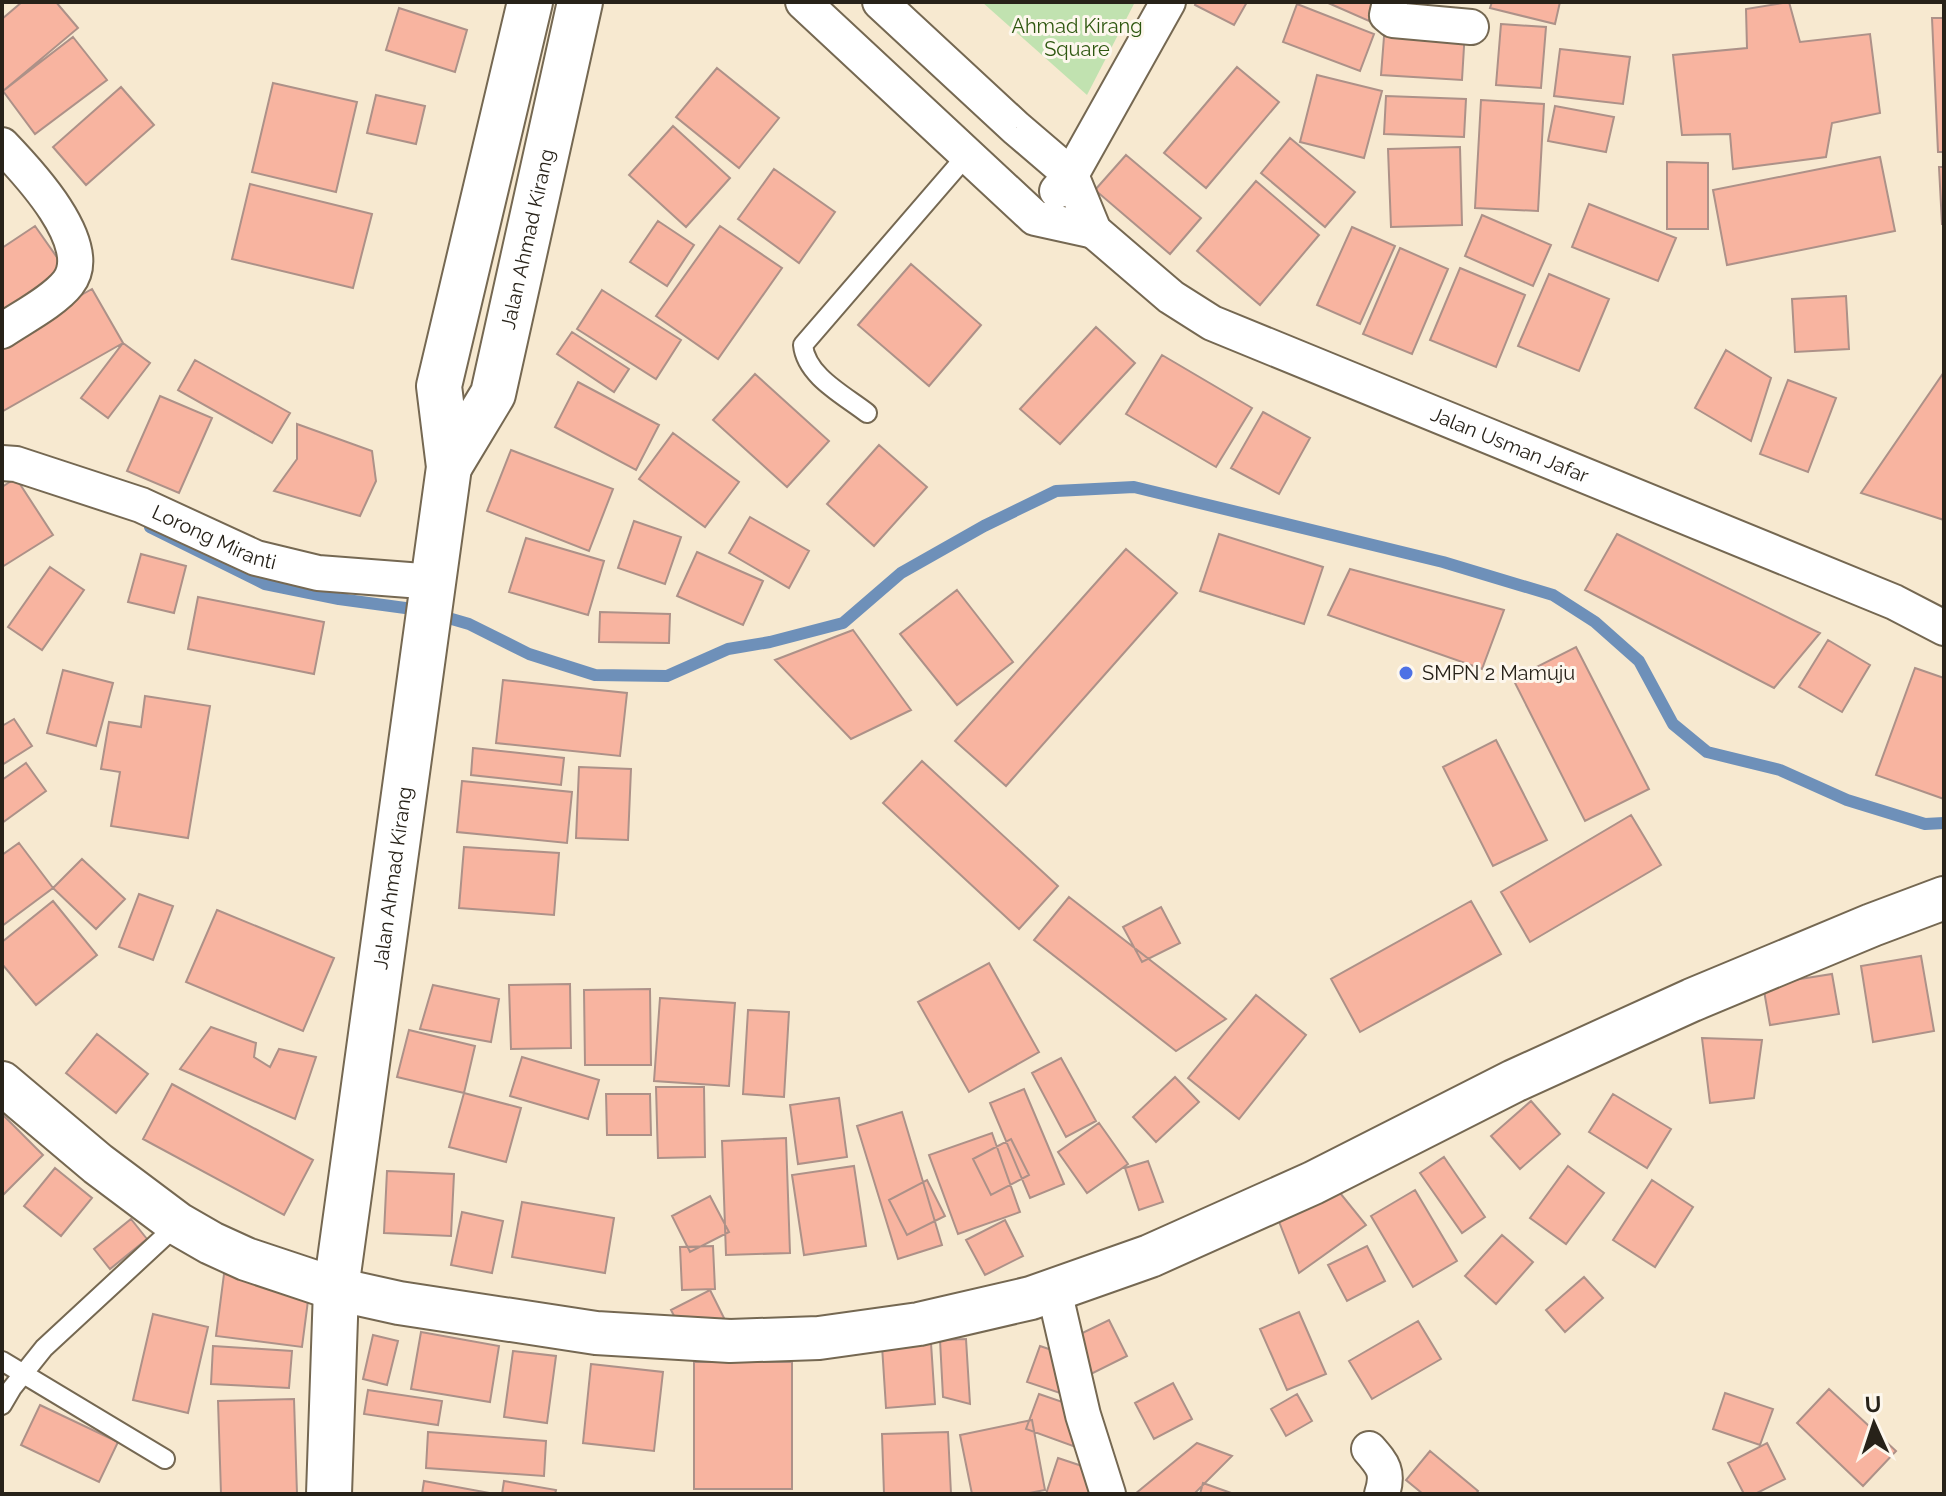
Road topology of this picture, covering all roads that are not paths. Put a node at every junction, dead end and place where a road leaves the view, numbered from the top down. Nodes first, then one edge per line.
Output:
1 (530, 2) edge
2 (803, 2) edge
3 (880, 2) edge
4 (1168, 2) edge
5 (1390, 2) edge
6 (578, 3) edge
7 (1471, 27) dead end
8 (917, 37) junction
9 (883, 76) junction
10 (2, 145) edge
11 (967, 155) junction
12 (1071, 175) junction
13 (1035, 218) junction
14 (1094, 231) junction
15 (468, 259) junction
16 (520, 273) junction
17 (2, 331) edge
18 (867, 413) dead end
19 (2, 463) edge
20 (449, 467) junction
21 (434, 588) junction
22 (1944, 628) edge
23 (1944, 898) edge
24 (2, 1083) edge
25 (178, 1224) junction
26 (336, 1289) junction
27 (1054, 1290) junction
28 (2, 1361) edge
29 (24, 1372) junction
30 (2, 1405) edge
31 (1369, 1449) dead end
32 (165, 1459) dead end
33 (329, 1494) edge
34 (1108, 1494) edge
35 (1382, 1494) edge

1 - 15 main road, Jalan Ahmad Kirang
2 - 9 street
3 - 8 street
4 - 12 street
5 - 7 street
6 - 16 main road, Jalan Ahmad Kirang
8 - 9 street
8 - 12 street
9 - 11 street
10 - 17 street
11 - 13 street
11 - 18 lane
12 - 13 street
12 - 14 street
13 - 14 street
14 - 22 street, Jalan Usman Jafar
15 - 16 main road
15 - 20 main road, Jalan Ahmad Kirang
16 - 20 main road, Jalan Ahmad Kirang
19 - 21 street, Lorong Miranti
20 - 21 main road, Jalan Ahmad Kirang
21 - 26 main road, Jalan Ahmad Kirang
23 - 27 street
24 - 25 street
25 - 26 street
25 - 29 lane
26 - 27 street
26 - 33 main road, Jalan Ahmad Kirang
27 - 34 street
28 - 29 lane
29 - 30 lane
29 - 32 lane
31 - 35 street

